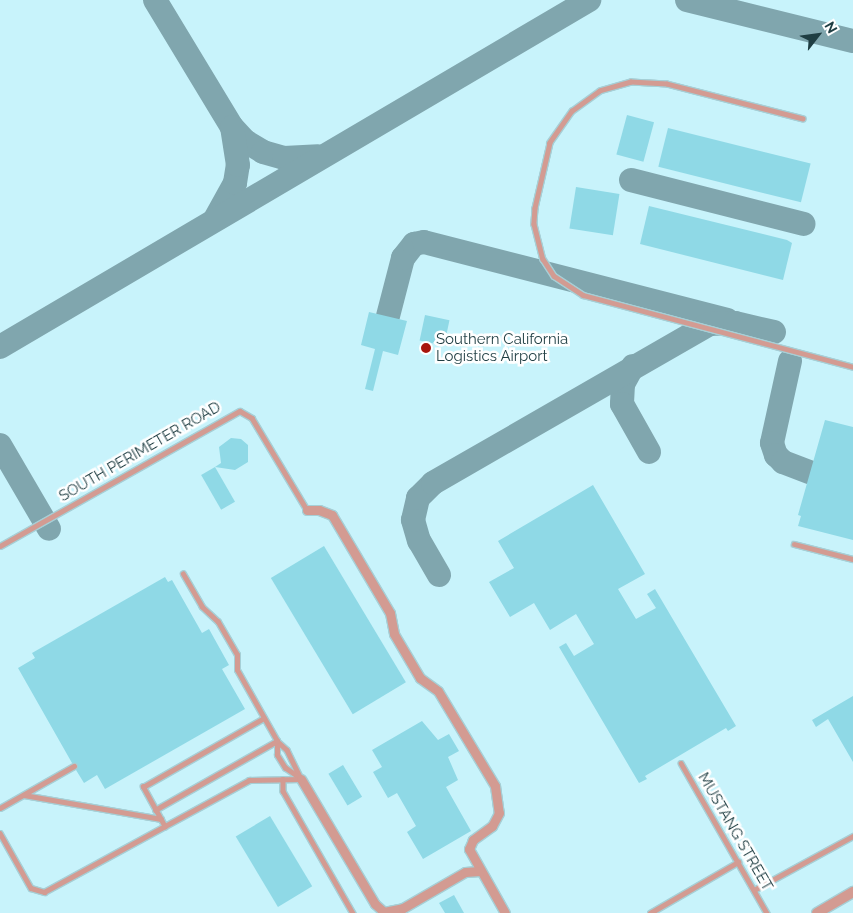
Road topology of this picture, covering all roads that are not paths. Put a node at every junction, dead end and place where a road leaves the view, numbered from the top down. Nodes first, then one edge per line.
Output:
1 (803, 119) dead end
2 (853, 367) edge
3 (307, 510) joint
4 (794, 544) dead end
5 (0, 546) edge
6 (853, 559) edge
7 (183, 574) dead end
8 (264, 718) junction
9 (277, 741) junction
10 (681, 763) dead end
11 (74, 766) dead end
12 (284, 779) junction
13 (301, 779) junction
14 (24, 794) junction
15 (0, 808) edge
16 (155, 810) junction
17 (161, 820) junction
18 (165, 827) junction
19 (0, 833) edge
20 (853, 836) edge
21 (738, 862) junction
22 (480, 871) junction
23 (754, 890) junction
24 (853, 892) edge
25 (353, 913) edge
26 (385, 913) edge
27 (505, 913) edge
28 (650, 913) edge
29 (767, 913) edge
30 (817, 913) edge

1 - 2 lane
3 - 5 lane, SOUTH PERIMETER ROAD
3 - 22 street
4 - 6 lane
7 - 8 lane
8 - 9 lane
8 - 16 lane
9 - 13 lane
9 - 13 lane
9 - 16 lane
10 - 21 lane, MUSTANG STREET
11 - 14 lane
12 - 13 lane
12 - 18 lane
12 - 25 lane
13 - 26 street
14 - 15 lane
14 - 17 lane
16 - 17 lane
17 - 18 lane
18 - 19 lane
20 - 23 lane
21 - 23 lane, MUSTANG STREET
21 - 28 lane
22 - 26 street
22 - 27 street
23 - 29 lane, MUSTANG STREET
24 - 30 street

